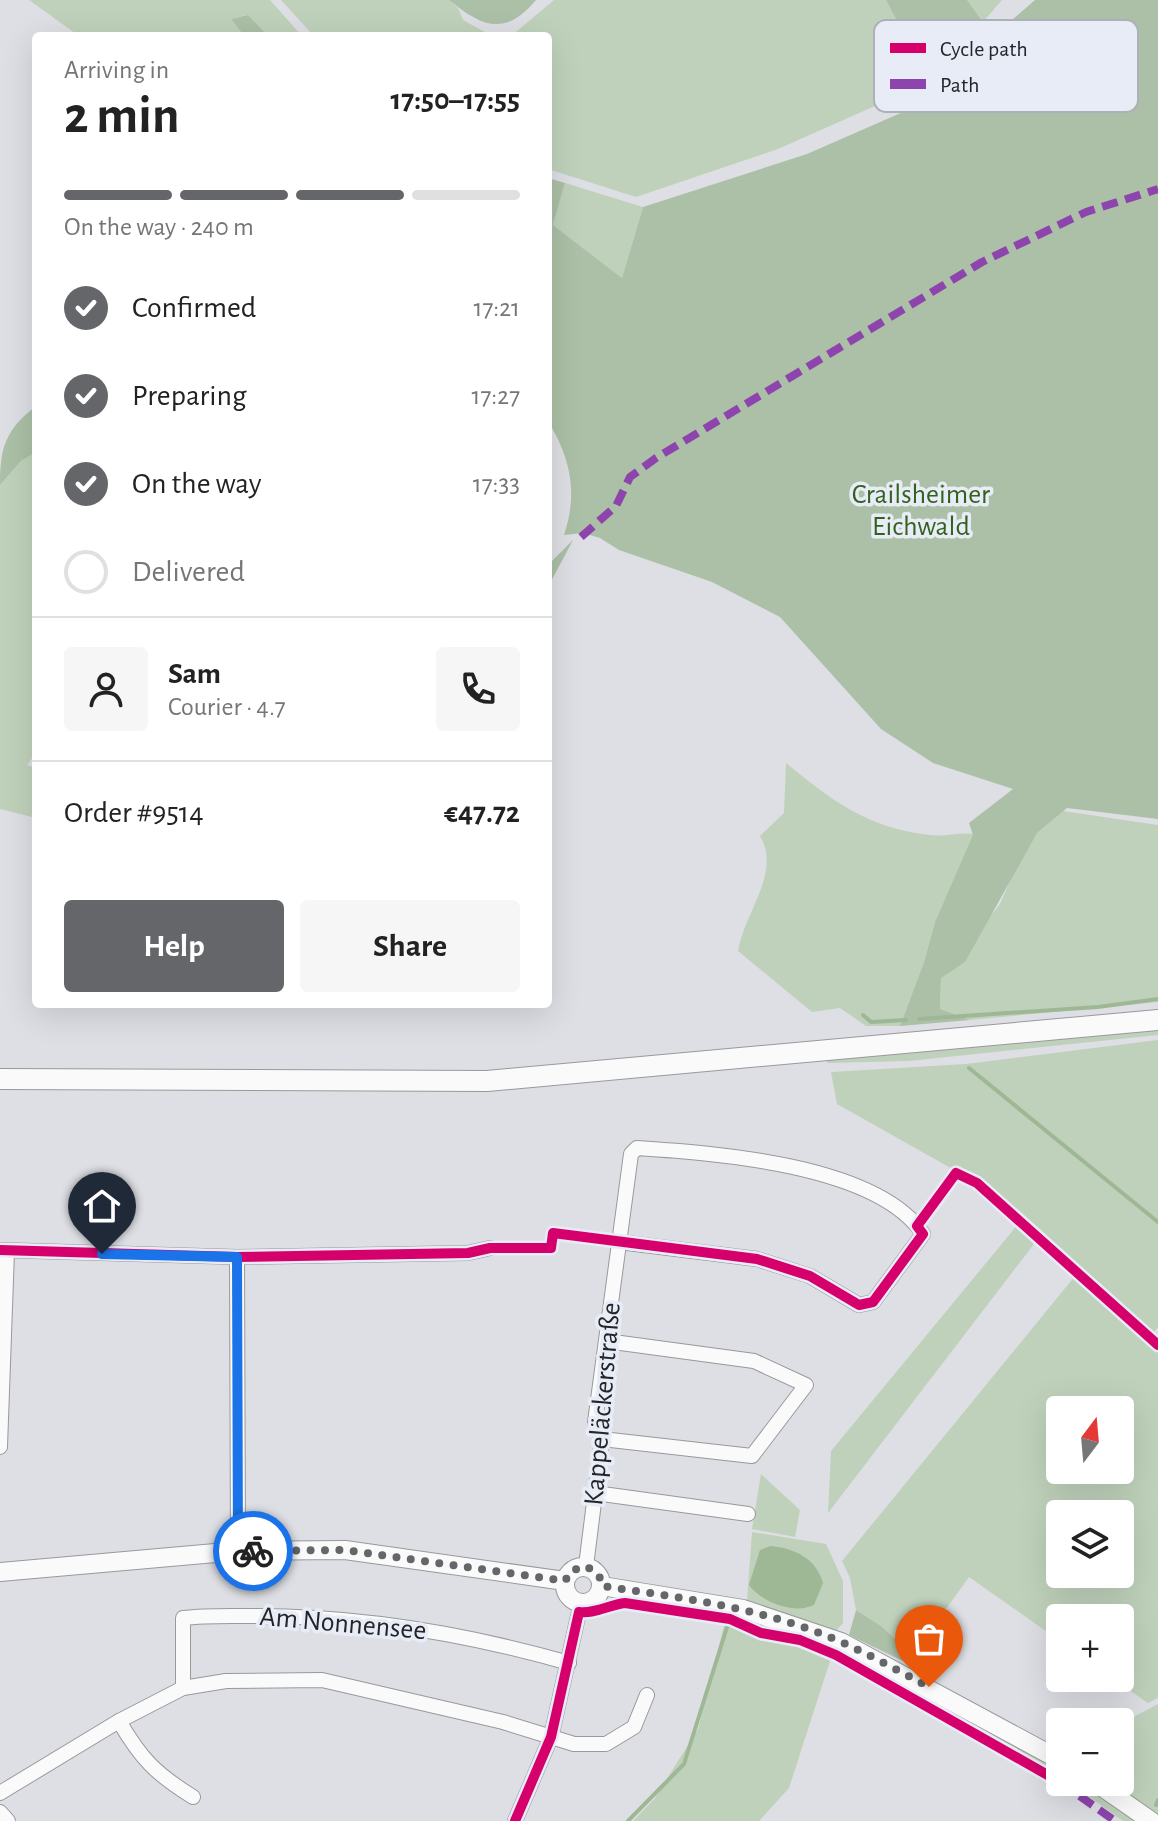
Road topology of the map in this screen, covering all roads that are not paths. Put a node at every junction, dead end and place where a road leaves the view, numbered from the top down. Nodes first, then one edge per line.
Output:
1 (1158, 1020) edge
2 (0, 1079) edge
3 (619, 1242) junction
4 (490, 1248) dead end
5 (4, 1250) edge
6 (237, 1257) junction
7 (606, 1341) junction
8 (0, 1389) edge
9 (602, 1439) junction
10 (0, 1447) edge
11 (595, 1493) junction
12 (748, 1514) dead end
13 (238, 1551) junction
14 (586, 1566) junction
15 (0, 1572) edge
16 (565, 1581) junction
17 (602, 1586) junction
18 (581, 1603) junction
19 (569, 1663) junction
20 (183, 1688) junction
21 (647, 1695) dead end
22 (119, 1721) junction
23 (551, 1737) junction
24 (1046, 1752) edge
25 (0, 1793) edge
26 (1115, 1796) edge
27 (193, 1797) dead end
28 (0, 1812) edge
29 (8, 1821) edge
30 (515, 1821) edge
31 (1151, 1821) edge

1 - 2 main road
3 - 3 street, Kappeläckerstraße
3 - 7 street, Kappeläckerstraße
4 - 6 street
5 - 6 street
5 - 8 street
6 - 13 street
7 - 9 street, Kappeläckerstraße
7 - 9 street
8 - 10 street
9 - 11 street, Kappeläckerstraße
11 - 12 street
11 - 14 street, Kappeläckerstraße
13 - 15 street
13 - 16 street
14 - 16 street
14 - 17 street
16 - 18 street
17 - 18 street
17 - 24 street
18 - 19 street
19 - 20 street, Am Nonnensee
19 - 23 street
20 - 22 street
20 - 23 street
21 - 23 street
22 - 25 street
22 - 27 street
23 - 30 street
26 - 31 street
28 - 29 street

